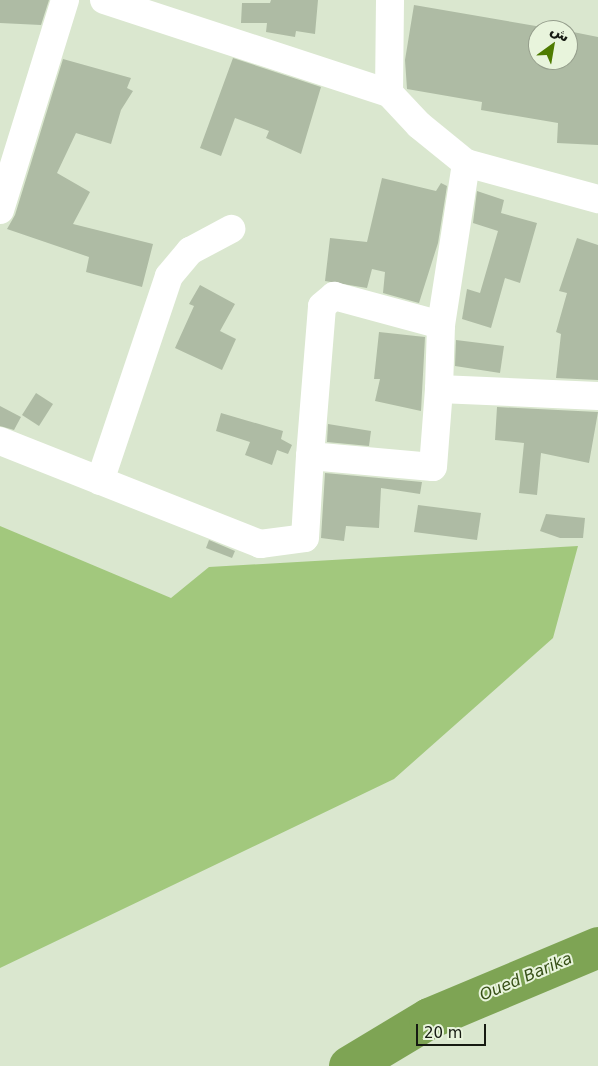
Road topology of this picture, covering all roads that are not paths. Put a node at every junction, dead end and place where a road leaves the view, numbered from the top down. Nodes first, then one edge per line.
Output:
1 (65, 0) edge
2 (104, 0) edge
3 (390, 0) edge
4 (389, 93) junction
5 (466, 163) junction
6 (598, 199) edge
7 (0, 210) edge
8 (231, 229) dead end
9 (441, 325) junction
10 (439, 388) junction
11 (598, 396) edge
12 (0, 441) edge
13 (310, 456) junction
14 (100, 481) junction

1 - 7 street
2 - 4 street
3 - 4 street
4 - 5 street
5 - 6 street
5 - 9 street
8 - 14 street
9 - 10 street
9 - 13 street
10 - 11 street
10 - 13 street
12 - 14 street
13 - 14 street

